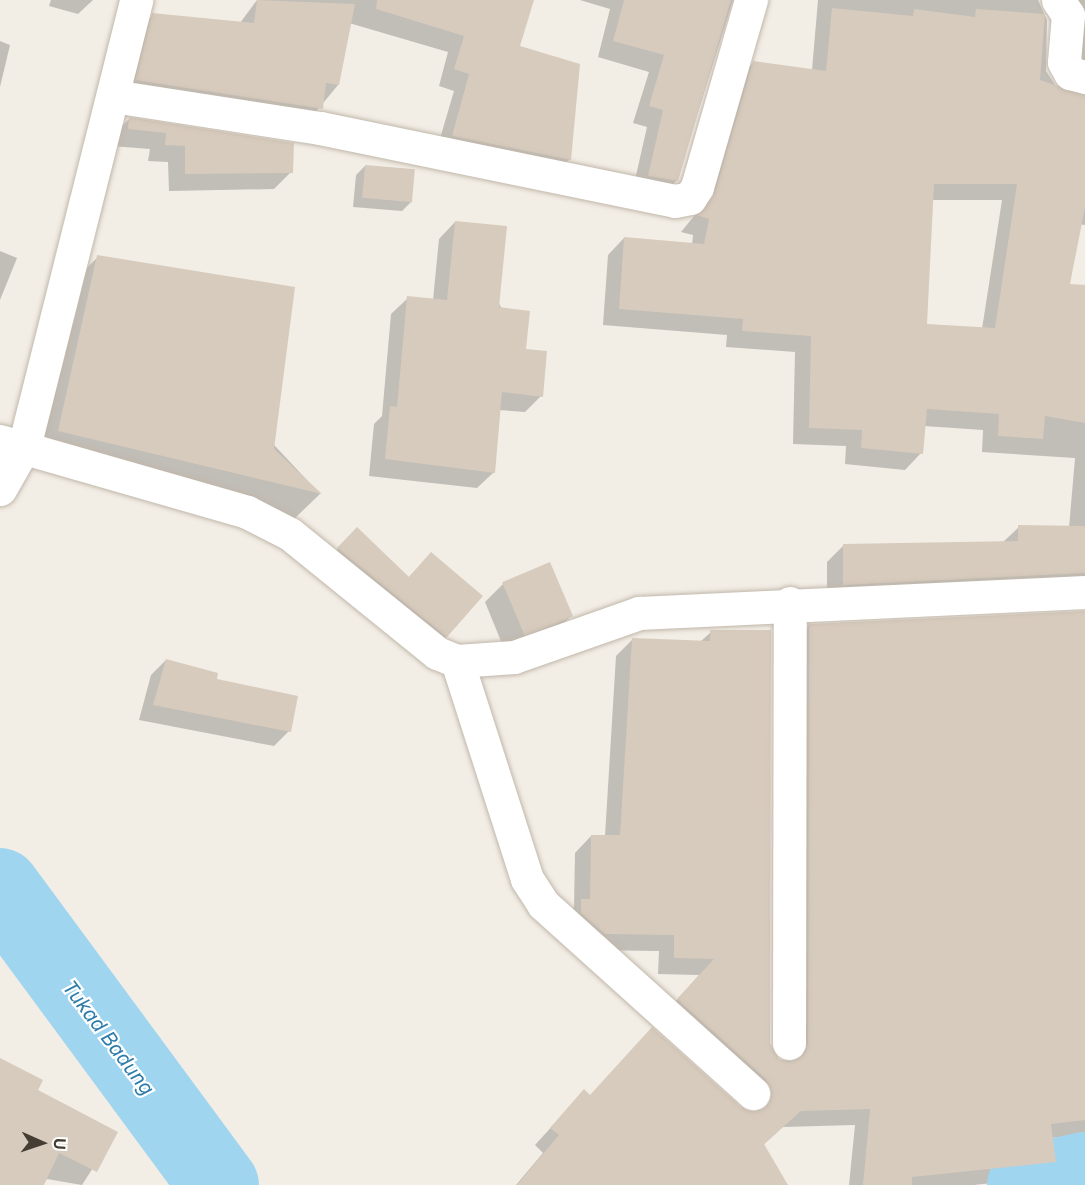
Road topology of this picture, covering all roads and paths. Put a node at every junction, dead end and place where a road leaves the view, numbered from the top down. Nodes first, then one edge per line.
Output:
1 (136, 0) edge
2 (751, 0) edge
3 (1058, 0) edge
4 (1085, 77) edge
5 (113, 96) junction
6 (12, 444) edge
7 (0, 489) edge
8 (1085, 592) edge
9 (790, 603) junction
10 (457, 661) junction
11 (789, 1043) dead end
12 (753, 1093) dead end

1 - 5 street
2 - 5 street
3 - 4 street
5 - 6 street
6 - 7 street
6 - 10 street
8 - 9 street
9 - 10 street
9 - 11 street
10 - 12 street

